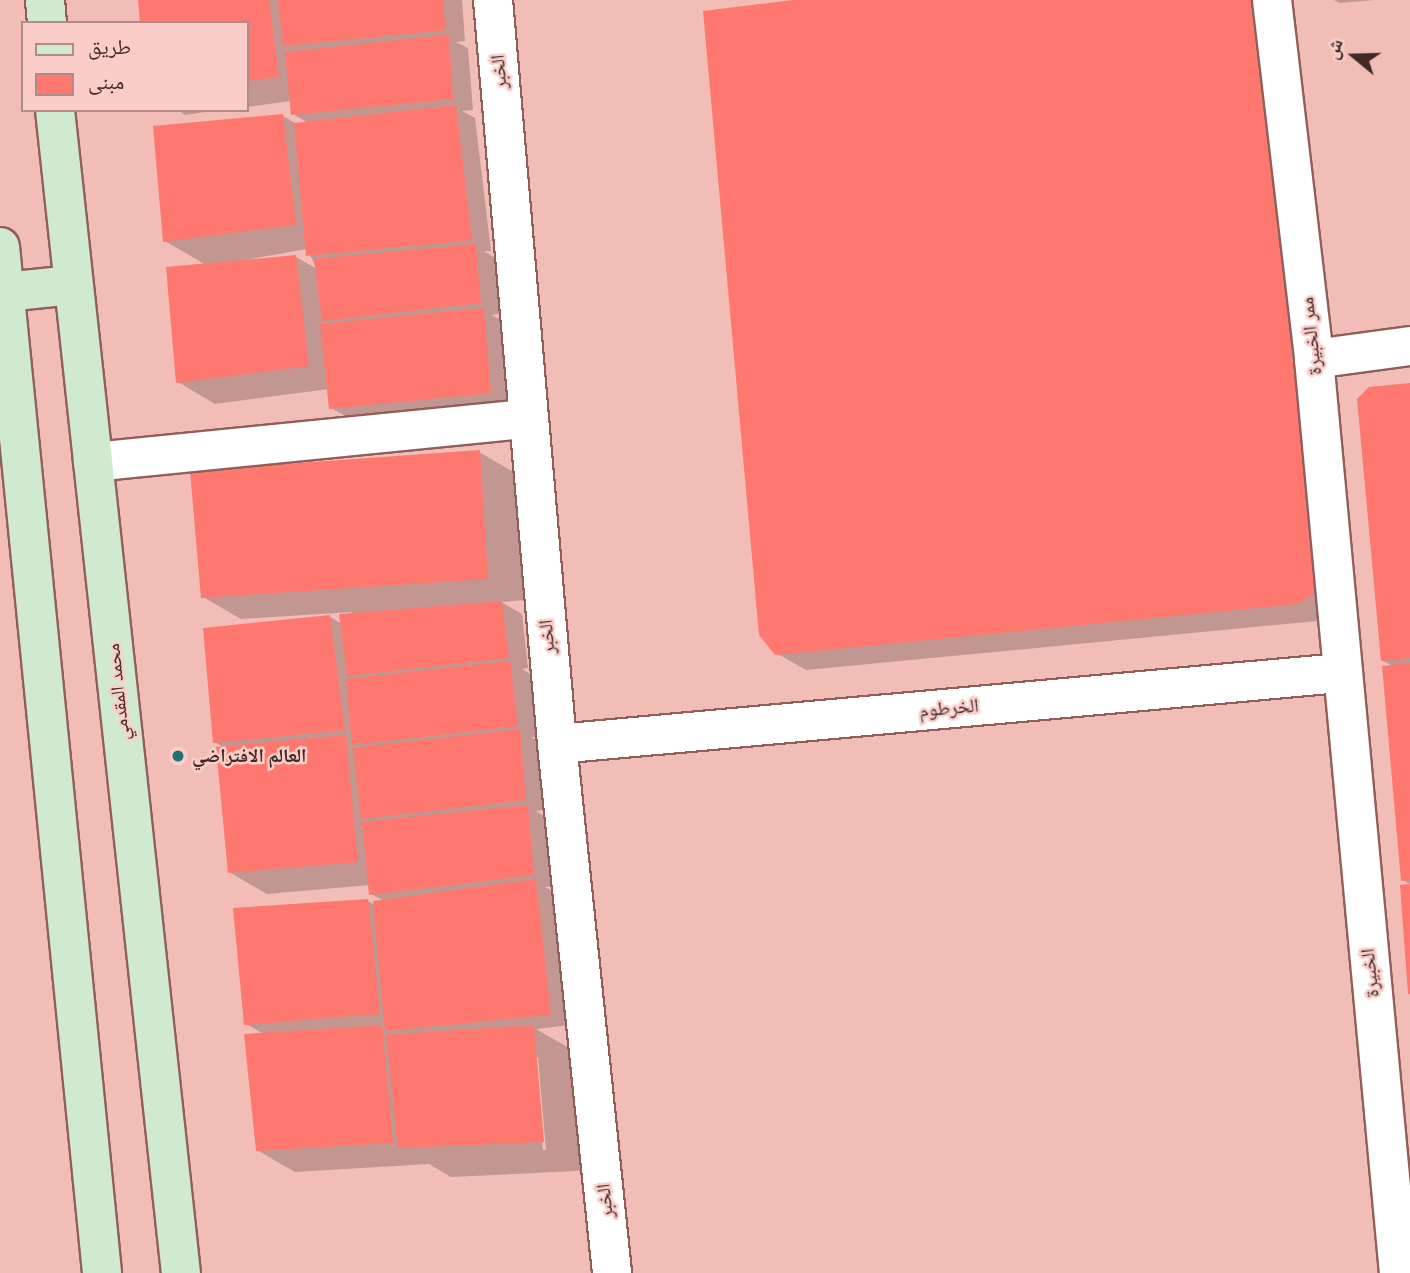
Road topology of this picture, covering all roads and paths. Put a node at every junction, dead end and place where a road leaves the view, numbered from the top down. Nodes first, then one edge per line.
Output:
1 (44, 0) edge
2 (493, 0) edge
3 (1272, 0) edge
4 (47, 21) edge
5 (55, 112) edge
6 (0, 247) edge
7 (73, 285) junction
8 (5, 292) junction
9 (1410, 346) edge
10 (1314, 359) junction
11 (8, 385) edge
12 (527, 419) junction
13 (93, 462) junction
14 (1340, 673) junction
15 (557, 744) junction
16 (102, 1273) edge
17 (181, 1273) edge
18 (612, 1273) edge
19 (1399, 1273) edge

1 - 4 street
2 - 12 street, الخبر
3 - 10 street, ممر الخبيرة
5 - 7 street, محمد المقدمي
6 - 8 street
7 - 8 street
7 - 13 street, محمد المقدمي
8 - 11 street
9 - 10 street
10 - 14 street, ممر الخبيرة
11 - 16 street
12 - 13 street
12 - 15 street, الخبر
13 - 17 street, محمد المقدمي
14 - 15 street, الخرطوم
14 - 19 street, الخبيرة
15 - 18 street, الخبر

